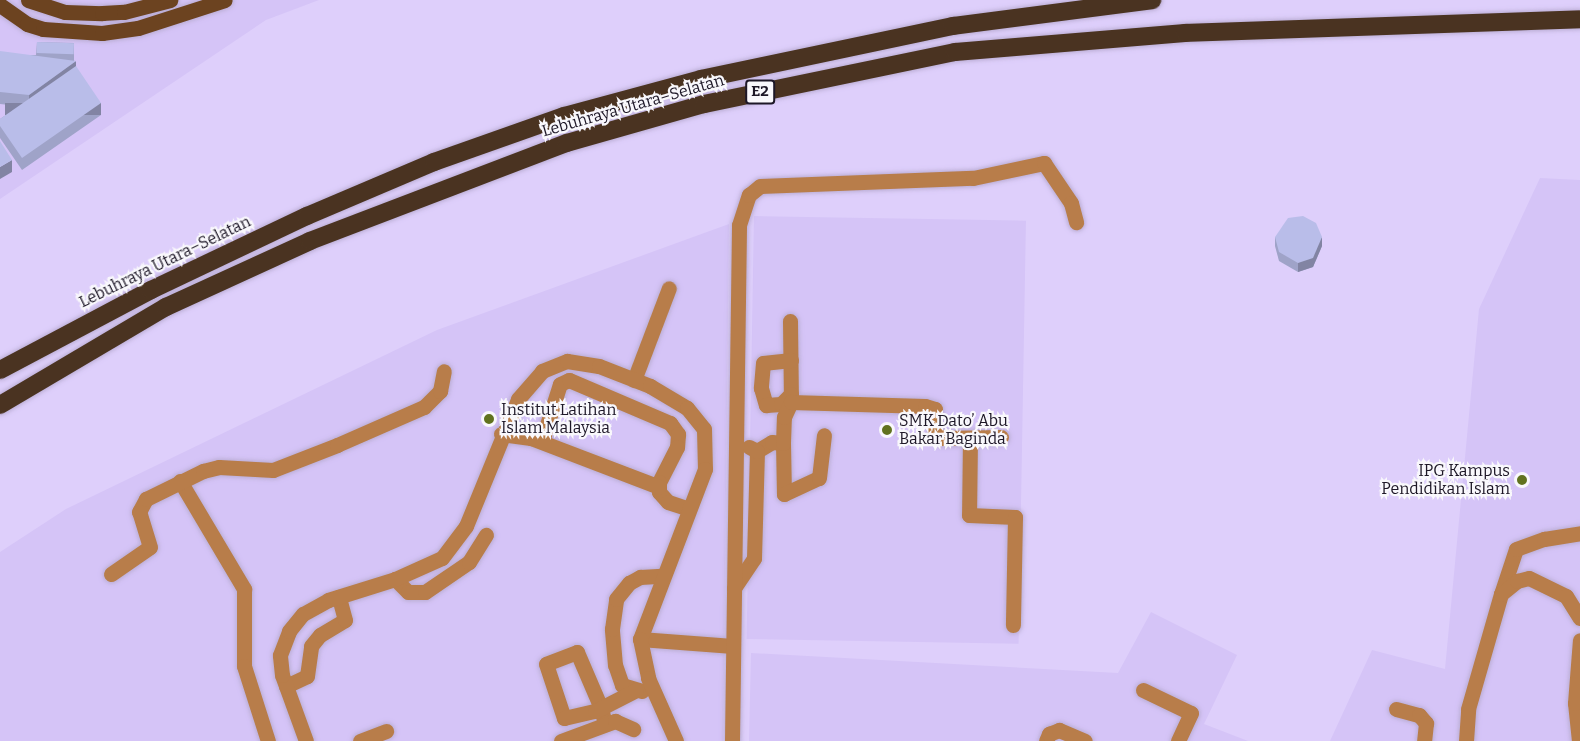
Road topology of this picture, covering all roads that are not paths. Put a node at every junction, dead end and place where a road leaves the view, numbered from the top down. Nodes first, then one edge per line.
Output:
1 (28, 0) edge
2 (170, 0) edge
3 (225, 0) edge
4 (1152, 0) edge
5 (0, 5) edge
6 (1580, 19) edge
7 (1076, 222) dead end
8 (669, 288) dead end
9 (790, 321) dead end
10 (791, 360) junction
11 (0, 370) edge
12 (444, 371) dead end
13 (634, 380) junction
14 (791, 398) junction
15 (0, 405) edge
16 (501, 434) junction
17 (824, 435) dead end
18 (1001, 437) dead end
19 (531, 438) junction
20 (970, 438) junction
21 (736, 440) junction
22 (783, 443) junction
23 (757, 451) junction
24 (180, 481) junction
25 (659, 487) junction
26 (689, 508) junction
27 (1580, 533) edge
28 (486, 534) dead end
29 (111, 573) dead end
30 (662, 576) junction
31 (395, 579) junction
32 (734, 588) junction
33 (1501, 594) junction
34 (339, 597) junction
35 (1580, 618) edge
36 (1013, 625) dead end
37 (640, 639) junction
38 (1580, 640) edge
39 (733, 646) junction
40 (1579, 677) edge
41 (286, 686) junction
42 (636, 690) junction
43 (1143, 690) dead end
44 (654, 692) junction
45 (1577, 703) edge
46 (601, 708) junction
47 (1396, 709) dead end
48 (605, 724) junction
49 (633, 729) dead end
50 (386, 731) dead end
51 (268, 741) edge
52 (306, 741) edge
53 (360, 741) edge
54 (561, 741) edge
55 (676, 741) edge
56 (732, 741) edge
57 (1046, 741) edge
58 (1085, 741) edge
59 (1178, 741) edge
60 (1424, 741) edge
61 (1466, 741) edge
62 (1579, 741) edge

1 - 2 main road
3 - 5 main road
4 - 11 highway, Lebuhraya Utara–Selatan / E2
6 - 15 highway, Lebuhraya Utara–Selatan / E2
7 - 21 street
8 - 13 street
9 - 10 street
10 - 14 street
10 - 14 street
12 - 24 street
13 - 16 street
13 - 26 street
14 - 20 street
14 - 22 street
16 - 19 street
16 - 31 street
17 - 22 street
18 - 20 street
19 - 25 street
19 - 25 street
20 - 36 street
21 - 23 street
21 - 32 street
22 - 23 street
23 - 32 street
24 - 29 street
24 - 51 street
25 - 26 street
26 - 30 street
27 - 33 street
28 - 31 street
30 - 37 street
30 - 42 street
31 - 34 street
32 - 39 street
33 - 35 street
33 - 61 street
34 - 41 street
34 - 41 street
37 - 39 street
37 - 44 street
38 - 40 street
39 - 56 street
40 - 45 street
41 - 52 street
42 - 44 street
42 - 46 street
43 - 59 street
44 - 55 street
45 - 62 street
46 - 46 street
46 - 48 street
47 - 60 street
48 - 49 street
48 - 54 street
50 - 53 street
57 - 58 street

